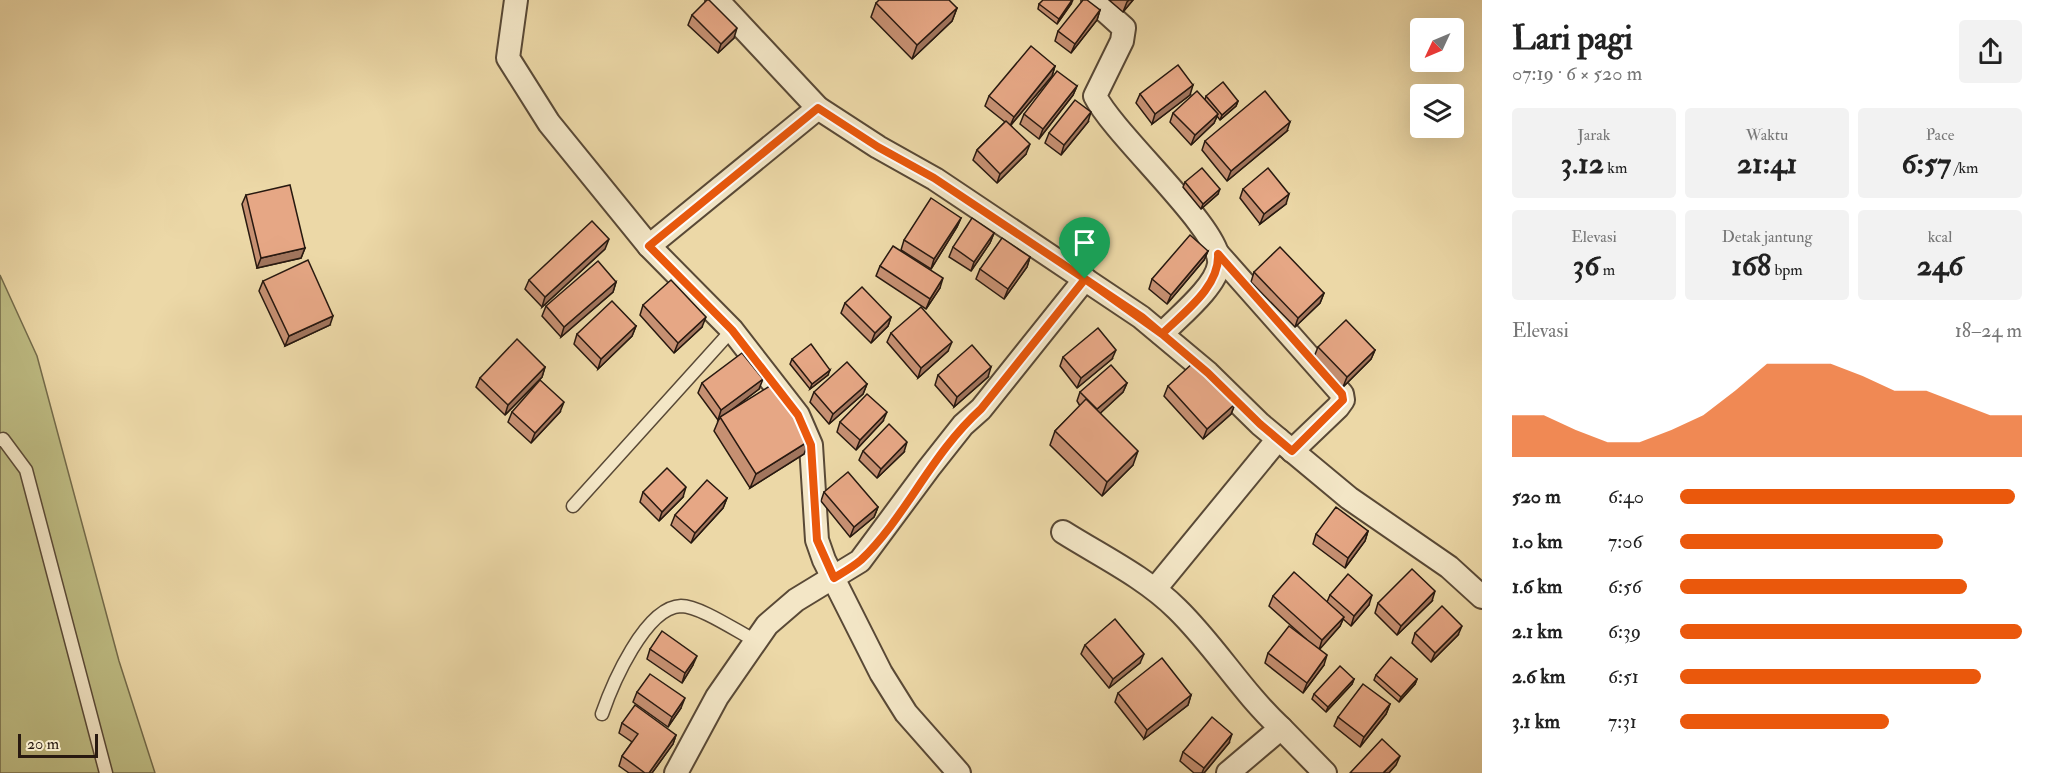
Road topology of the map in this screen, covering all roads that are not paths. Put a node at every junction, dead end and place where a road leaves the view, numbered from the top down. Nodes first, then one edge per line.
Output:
1 (516, 0) edge
2 (717, 0) edge
3 (1094, 0) edge
4 (818, 108) junction
5 (649, 246) junction
6 (1218, 254) junction
7 (1085, 279) junction
8 (732, 330) junction
9 (1162, 334) junction
10 (0, 440) edge
11 (1285, 445) junction
12 (573, 506) dead end
13 (1062, 532) dead end
14 (834, 578) junction
15 (1155, 589) junction
16 (1482, 597) edge
17 (756, 641) junction
18 (602, 714) dead end
19 (1281, 728) junction
20 (106, 773) edge
21 (676, 773) edge
22 (959, 773) edge
23 (1228, 773) edge
24 (1325, 773) edge

1 - 5 street
2 - 4 street
3 - 6 street
4 - 5 street
4 - 7 street
5 - 8 street
6 - 9 street
6 - 11 street
7 - 9 street
7 - 14 street
8 - 12 lane
8 - 14 street
9 - 11 street
10 - 20 lane
11 - 15 street
11 - 16 street
13 - 15 street
14 - 17 street
14 - 22 street
15 - 19 street
17 - 18 lane
17 - 21 street
19 - 23 street
19 - 24 street

